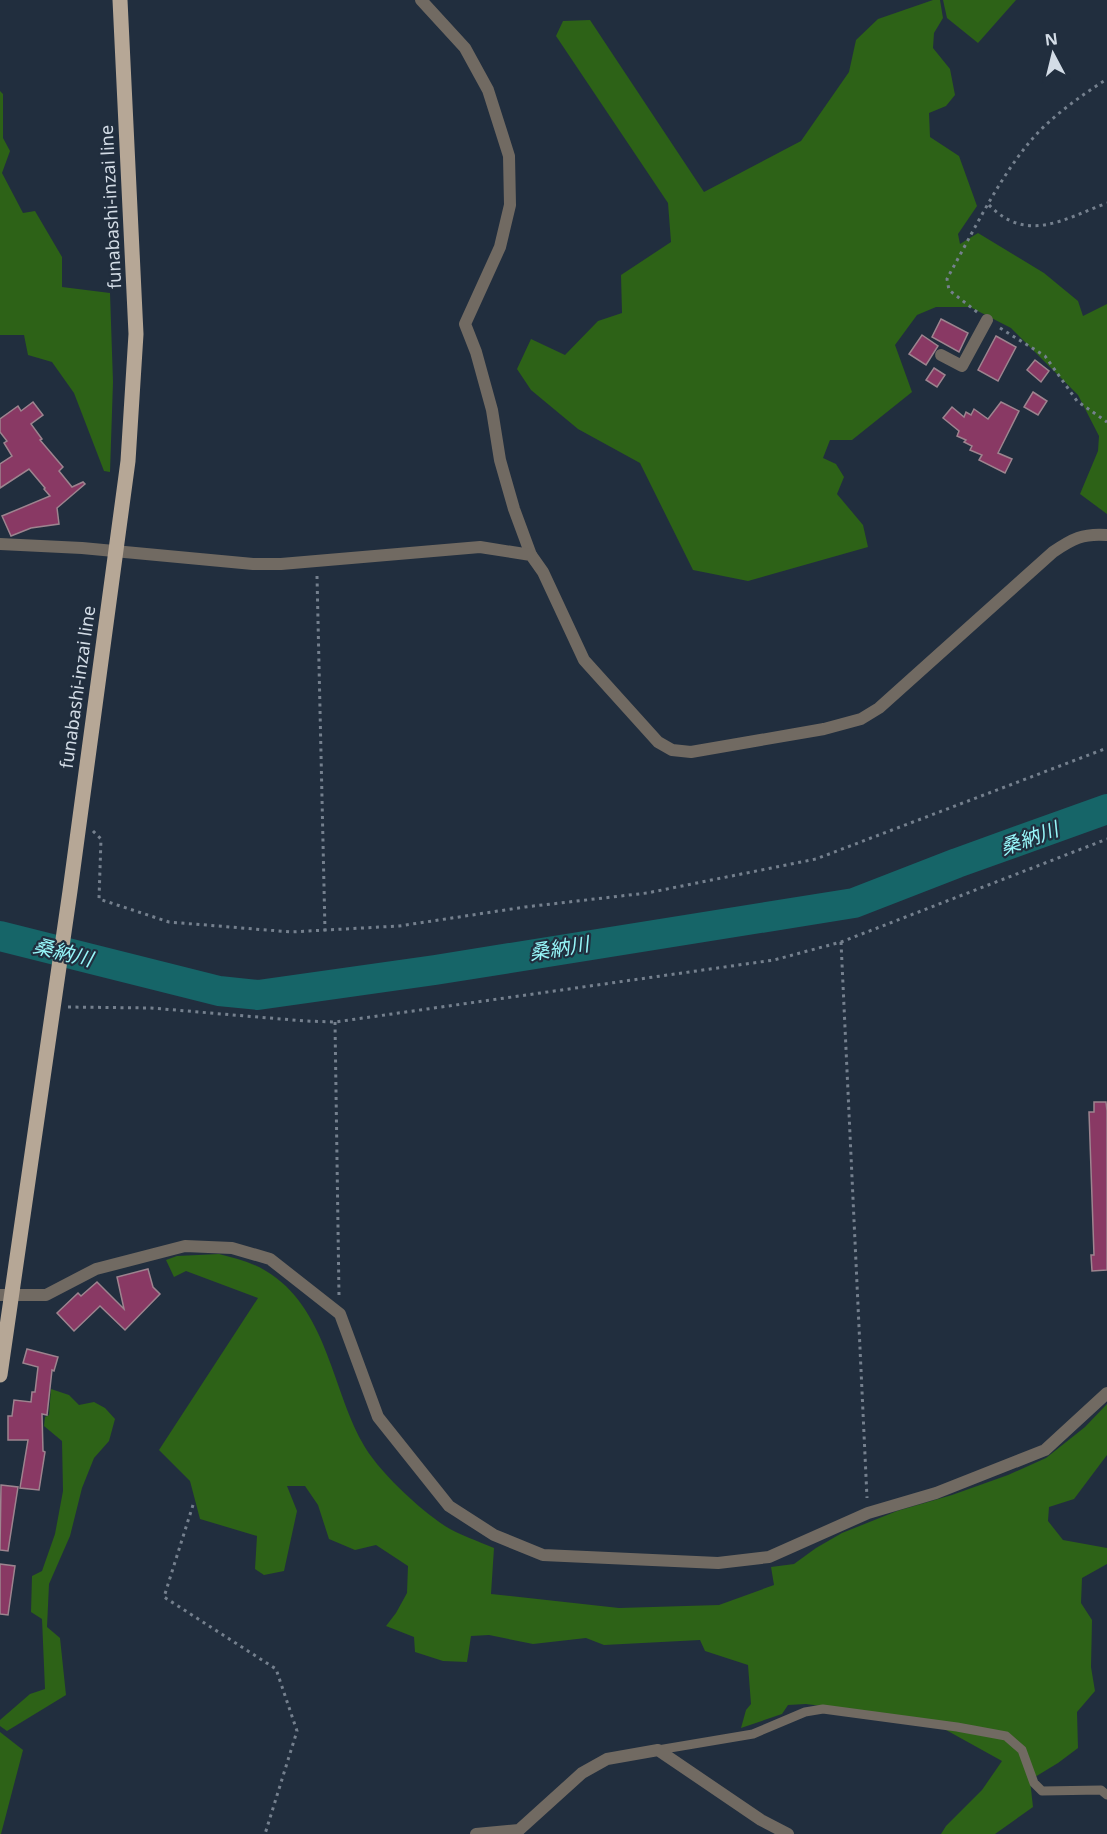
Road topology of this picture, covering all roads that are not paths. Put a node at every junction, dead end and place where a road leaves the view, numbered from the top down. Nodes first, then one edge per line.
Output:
1 (120, 0) edge
2 (421, 0) edge
3 (987, 320) road end
4 (941, 355) dead end
5 (1107, 535) edge
6 (0, 544) edge
7 (114, 553) junction
8 (531, 555) junction
9 (5, 1296) edge
10 (0, 1375) edge
11 (1107, 1393) edge
12 (658, 1750) junction
13 (1107, 1795) edge
14 (476, 1834) edge
15 (788, 1834) edge

1 - 7 main road, funabashi-inzai line
2 - 8 street
3 - 4 street
5 - 8 street
6 - 7 street
7 - 8 street
7 - 9 main road, funabashi-inzai line
9 - 10 main road, funabashi-inzai line
9 - 11 street
12 - 13 lane
12 - 14 street
12 - 15 street

